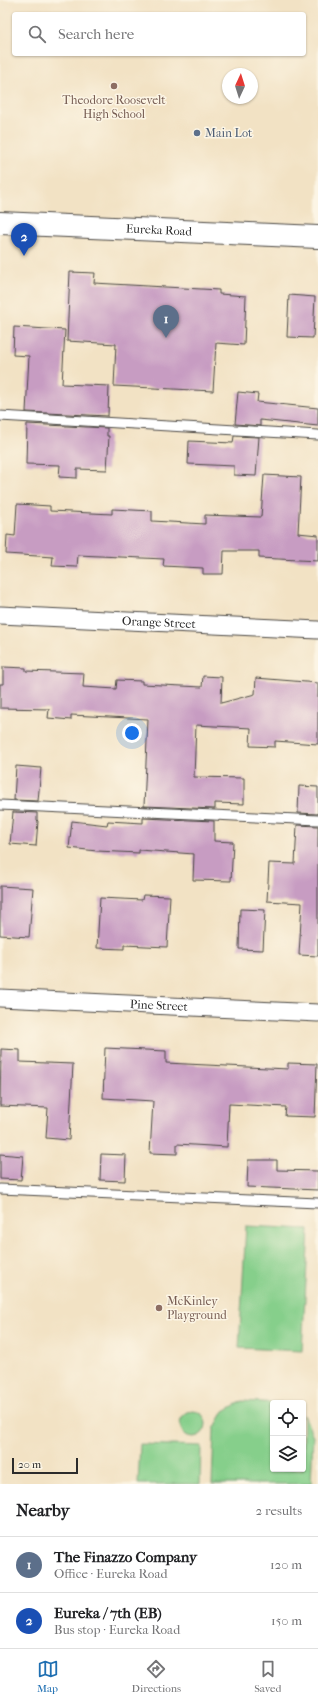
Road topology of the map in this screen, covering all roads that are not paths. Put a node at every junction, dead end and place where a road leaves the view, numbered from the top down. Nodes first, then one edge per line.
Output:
1 (0, 223) edge
2 (318, 237) edge
3 (0, 416) edge
4 (318, 435) edge
5 (0, 615) edge
6 (318, 630) edge
7 (0, 805) edge
8 (318, 820) edge
9 (0, 998) edge
10 (318, 1013) edge
11 (0, 1189) edge
12 (318, 1203) edge

1 - 2 main road, Eureka Road
3 - 4 lane
5 - 6 street, Orange Street
7 - 8 lane
9 - 10 street, Pine Street
11 - 12 lane

